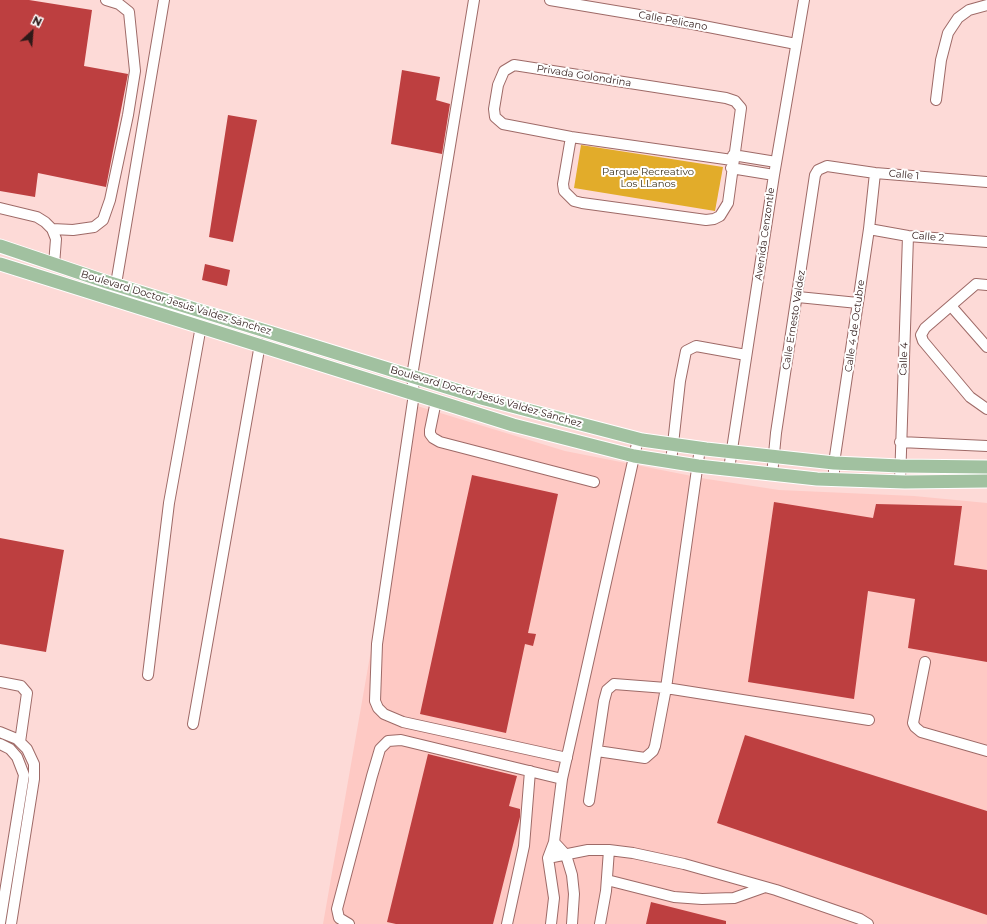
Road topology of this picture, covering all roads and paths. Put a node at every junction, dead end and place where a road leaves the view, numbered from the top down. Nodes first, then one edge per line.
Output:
1 (106, 0) edge
2 (164, 0) edge
3 (474, 0) edge
4 (550, 0) edge
5 (804, 0) edge
6 (987, 5) edge
7 (796, 44) junction
8 (936, 100) dead end
9 (571, 137) junction
10 (732, 161) junction
11 (776, 162) junction
12 (821, 168) joint
13 (875, 173) junction
14 (774, 175) junction
15 (987, 182) edge
16 (0, 208) edge
17 (52, 229) junction
18 (869, 229) junction
19 (908, 236) junction
20 (987, 242) edge
21 (0, 246) edge
22 (0, 264) edge
23 (54, 265) junction
24 (116, 284) junction
25 (987, 286) edge
26 (798, 297) junction
27 (858, 304) junction
28 (951, 306) junction
29 (201, 326) junction
30 (260, 344) junction
31 (987, 347) edge
32 (746, 355) junction
33 (412, 376) junction
34 (414, 394) junction
35 (436, 401) junction
36 (987, 409) edge
37 (638, 439) junction
38 (900, 442) junction
39 (673, 444) junction
40 (987, 446) edge
41 (700, 448) junction
42 (731, 451) junction
43 (634, 456) junction
44 (774, 456) junction
45 (671, 462) junction
46 (834, 463) junction
47 (698, 466) junction
48 (900, 466) junction
49 (987, 467) edge
50 (729, 469) junction
51 (772, 474) junction
52 (834, 480) junction
53 (987, 481) edge
54 (594, 482) dead end
55 (900, 482) junction
56 (925, 662) dead end
57 (148, 675) dead end
58 (0, 682) edge
59 (666, 688) junction
60 (869, 720) dead end
61 (193, 724) dead end
62 (0, 732) edge
63 (20, 742) junction
64 (0, 744) edge
65 (597, 751) junction
66 (987, 751) edge
67 (567, 758) junction
68 (530, 771) junction
69 (562, 779) junction
70 (589, 801) dead end
71 (554, 842) junction
72 (609, 850) junction
73 (566, 855) junction
74 (548, 858) junction
75 (606, 880) junction
76 (765, 887) junction
77 (0, 923) edge
78 (11, 924) edge
79 (349, 924) edge
80 (507, 924) edge
81 (551, 924) edge
82 (572, 924) edge
83 (600, 924) edge
84 (868, 924) edge

1 - 17 street
2 - 24 street
3 - 33 street
4 - 7 street, Calle Pelicano
5 - 7 street, Avenida Cenzontle
6 - 8 street
7 - 11 street, Avenida Cenzontle
9 - 10 street, Privada Golondrina
9 - 10 street, Privada Golondrina
9 - 10 street, Privada Golondrina
10 - 11 street, Privada Golondrina
10 - 14 street, Privada Golondrina
11 - 14 street, Avenida Cenzontle
12 - 13 street, Calle 1
12 - 26 street, Calle Ernesto Valdez
13 - 15 street, Calle 1
13 - 18 street, Calle 4 de Octubre
14 - 32 street, Avenida Cenzontle
16 - 17 street
17 - 23 street
18 - 19 street, Calle 2
18 - 27 street, Calle 4 de Octubre
19 - 20 street, Calle 2
19 - 38 street, Calle 4
21 - 23 main road, Boulevard Doctor Jesús Valdez Sánchez
22 - 29 main road, Boulevard Doctor Jesús Valdez Sánchez
23 - 24 main road, Boulevard Doctor Jesús Valdez Sánchez
24 - 33 main road, Boulevard Doctor Jesús Valdez Sánchez
25 - 28 street
26 - 27 street
26 - 44 street, Calle Ernesto Valdez
27 - 46 street, Calle 4 de Octubre
28 - 31 street
28 - 36 street
29 - 30 main road, Boulevard Doctor Jesús Valdez Sánchez
29 - 57 street
30 - 34 main road, Boulevard Doctor Jesús Valdez Sánchez
30 - 61 street
32 - 39 street
32 - 42 street, Avenida Cenzontle
33 - 34 street
33 - 37 main road, Boulevard Doctor Jesús Valdez Sánchez
34 - 35 main road, Boulevard Doctor Jesús Valdez Sánchez
34 - 67 street
35 - 43 main road, Boulevard Doctor Jesús Valdez Sánchez
35 - 54 street
37 - 39 main road, Boulevard Doctor Jesús Valdez Sánchez
37 - 43 street
38 - 40 street
38 - 48 street, Calle 4
39 - 41 main road, Boulevard Doctor Jesús Valdez Sánchez
39 - 45 street
41 - 42 main road, Boulevard Doctor Jesús Valdez Sánchez
41 - 47 street
42 - 44 main road, Boulevard Doctor Jesús Valdez Sánchez
42 - 50 street, Avenida Cenzontle
43 - 45 main road, Boulevard Doctor Jesús Valdez Sánchez
43 - 67 street
44 - 46 main road, Boulevard Doctor Jesús Valdez Sánchez
44 - 51 street, Calle Ernesto Valdez
45 - 47 main road, Boulevard Doctor Jesús Valdez Sánchez
46 - 48 main road, Boulevard Doctor Jesús Valdez Sánchez
46 - 52 street, Calle 4 de Octubre
47 - 50 main road, Boulevard Doctor Jesús Valdez Sánchez
47 - 59 street
48 - 49 main road, Boulevard Doctor Jesús Valdez Sánchez
48 - 55 street, Calle 4
50 - 51 main road, Boulevard Doctor Jesús Valdez Sánchez
51 - 52 main road, Boulevard Doctor Jesús Valdez Sánchez
52 - 55 main road, Boulevard Doctor Jesús Valdez Sánchez
53 - 55 main road, Boulevard Doctor Jesús Valdez Sánchez
56 - 66 street
58 - 63 street
59 - 60 street
59 - 65 street
59 - 65 street
62 - 63 street
63 - 78 street
64 - 77 street
65 - 70 street
67 - 69 street
68 - 69 street
68 - 79 street
68 - 80 street
69 - 71 street
71 - 73 street
71 - 74 street
72 - 73 street
72 - 75 street
72 - 76 street
73 - 74 street
73 - 82 street
74 - 81 street
75 - 76 street
75 - 83 street
76 - 84 street

